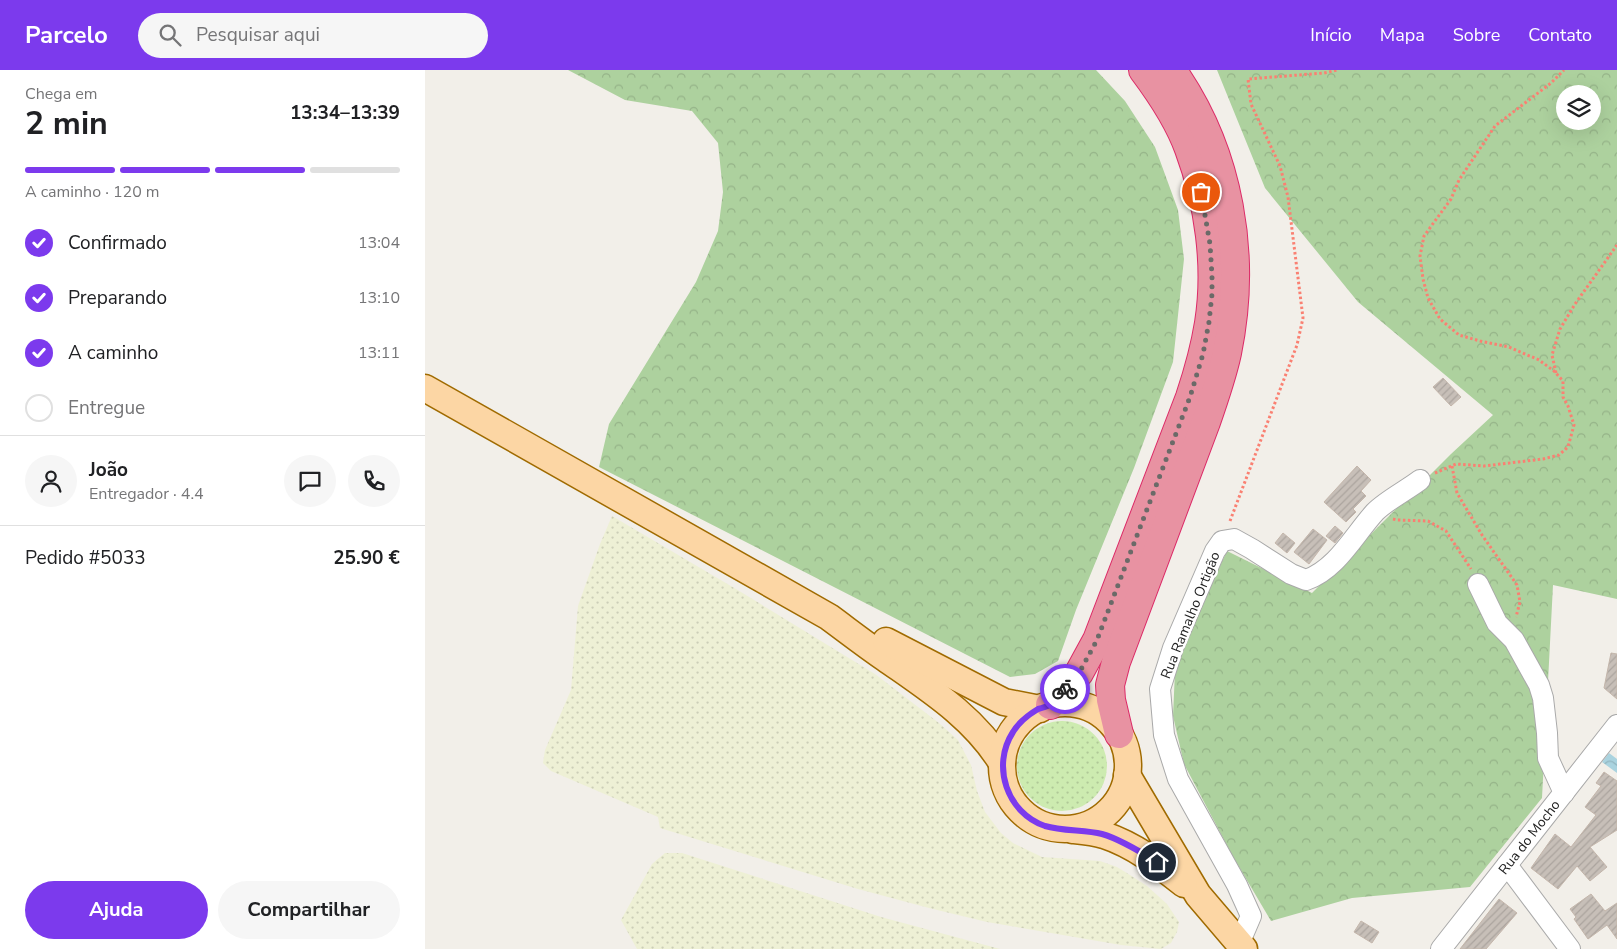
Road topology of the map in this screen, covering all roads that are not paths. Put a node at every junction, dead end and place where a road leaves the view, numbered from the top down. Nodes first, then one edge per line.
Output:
1 (1143, 70) edge
2 (1172, 70) edge
3 (425, 388) edge
4 (1420, 480) road end
5 (1478, 584) road end
6 (829, 617) junction
7 (1045, 707) junction
8 (1617, 725) edge
9 (1119, 734) junction
10 (1002, 763) junction
11 (1127, 776) junction
12 (1564, 793) junction
13 (1067, 829) junction
14 (1507, 865) junction
15 (1198, 895) junction
16 (1242, 946) edge
17 (1441, 949) edge
18 (1570, 949) edge

1 - 7 highway
2 - 9 highway
3 - 6 main road
4 - 16 street, Rua Ramalho Ortigão
5 - 12 street
6 - 7 main road
6 - 10 main road
7 - 9 main road
7 - 10 main road
8 - 12 street, Rua do Mocho
9 - 11 main road
10 - 13 main road
11 - 13 main road
11 - 15 main road
12 - 14 street, Rua do Mocho
13 - 15 main road
14 - 17 street, Rua do Mocho
14 - 18 street
15 - 16 main road

